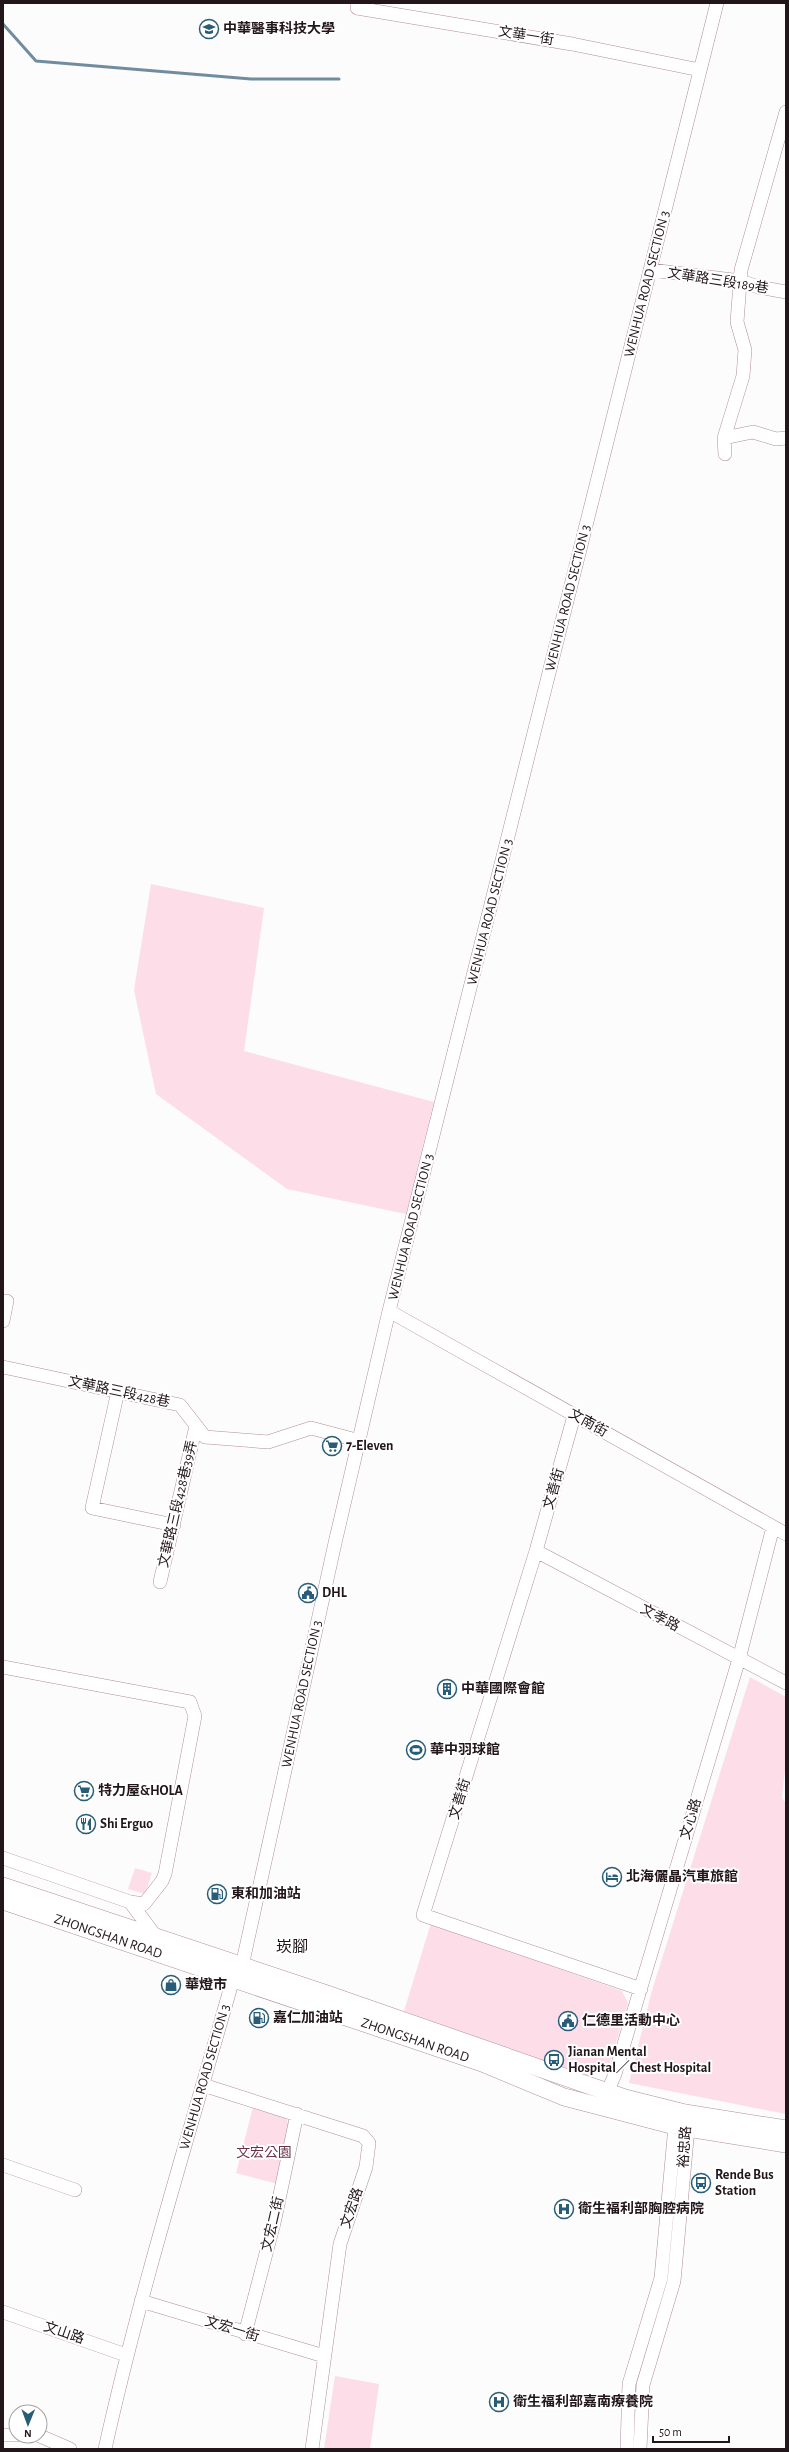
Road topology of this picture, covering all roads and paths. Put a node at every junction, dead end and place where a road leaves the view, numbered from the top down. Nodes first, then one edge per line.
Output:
1 (358, 3) edge
2 (717, 3) edge
3 (700, 70) junction
4 (786, 112) edge
5 (651, 270) junction
6 (741, 281) junction
7 (786, 292) edge
8 (724, 438) junction
9 (786, 438) edge
10 (725, 454) dead end
11 (7, 1301) dead end
12 (389, 1312) junction
13 (3, 1321) edge
14 (3, 1367) edge
15 (118, 1391) junction
16 (574, 1416) junction
17 (196, 1426) junction
18 (360, 1441) junction
19 (174, 1525) junction
20 (773, 1527) junction
21 (786, 1534) edge
22 (536, 1551) junction
23 (160, 1582) dead end
24 (739, 1659) junction
25 (3, 1667) edge
26 (786, 1683) edge
27 (3, 1858) edge
28 (3, 1886) edge
29 (3, 1901) edge
30 (130, 1902) junction
31 (157, 1938) junction
32 (237, 1972) junction
33 (641, 1989) junction
34 (203, 2085) junction
35 (609, 2092) junction
36 (600, 2108) junction
37 (297, 2114) junction
38 (683, 2122) junction
39 (786, 2129) edge
40 (786, 2144) edge
41 (3, 2165) edge
42 (75, 2190) dead end
43 (675, 2190) junction
44 (141, 2301) junction
45 (3, 2312) edge
46 (245, 2334) junction
47 (126, 2355) junction
48 (324, 2356) junction
49 (48, 2439) edge
50 (70, 2449) edge
51 (105, 2449) edge
52 (312, 2449) edge
53 (627, 2449) edge
54 (640, 2449) edge

1 - 3 street, 文華一街
2 - 3 street, WENHUA ROAD SECTION 3
3 - 5 street, WENHUA ROAD SECTION 3
4 - 6 street
5 - 6 street, 文華路三段189巷
5 - 12 street, WENHUA ROAD SECTION 3
6 - 7 street, 文華路三段189巷
6 - 8 street
8 - 9 street
8 - 10 street
11 - 13 street
12 - 16 street, 文南街
12 - 18 street, WENHUA ROAD SECTION 3
14 - 15 street, 文華路三段428巷
15 - 17 street, 文華路三段428巷
15 - 19 street
16 - 20 street, 文南街
16 - 22 street, 文善街
17 - 18 street, 文華路三段428巷
17 - 19 street, 文華路三段428巷39弄
18 - 32 street, WENHUA ROAD SECTION 3
19 - 23 street, 文華路三段428巷39弄
20 - 21 street, 文南街
20 - 24 street, 文心路
22 - 24 street, 文孝路
22 - 33 street, 文善街
24 - 26 street, 文孝路
24 - 33 street, 文心路
25 - 30 street
27 - 30 street
28 - 31 main road, ZHONGSHAN ROAD
29 - 32 main road, ZHONGSHAN ROAD
30 - 31 street
31 - 32 main road, ZHONGSHAN ROAD
32 - 34 street, WENHUA ROAD SECTION 3
32 - 35 main road, ZHONGSHAN ROAD
32 - 36 main road, ZHONGSHAN ROAD
33 - 35 street, 文心路
34 - 37 street, 文宏路
34 - 44 street, WENHUA ROAD SECTION 3
35 - 36 street, 文心路
35 - 38 main road, ZHONGSHAN ROAD
36 - 38 main road, ZHONGSHAN ROAD
37 - 46 street, 文宏二街
37 - 48 street, 文宏路
38 - 39 main road, ZHONGSHAN ROAD
38 - 40 main road, ZHONGSHAN ROAD
38 - 43 street, 裕忠路
41 - 42 street
43 - 53 street, 裕忠路
43 - 54 street, 裕忠路
44 - 46 street, 文宏一街
44 - 47 street, WENHUA ROAD SECTION 3
45 - 47 street, 文山路
46 - 48 street, 文宏一街
47 - 51 street, WENHUA ROAD SECTION 3
48 - 52 street, 文宏路
49 - 50 street

